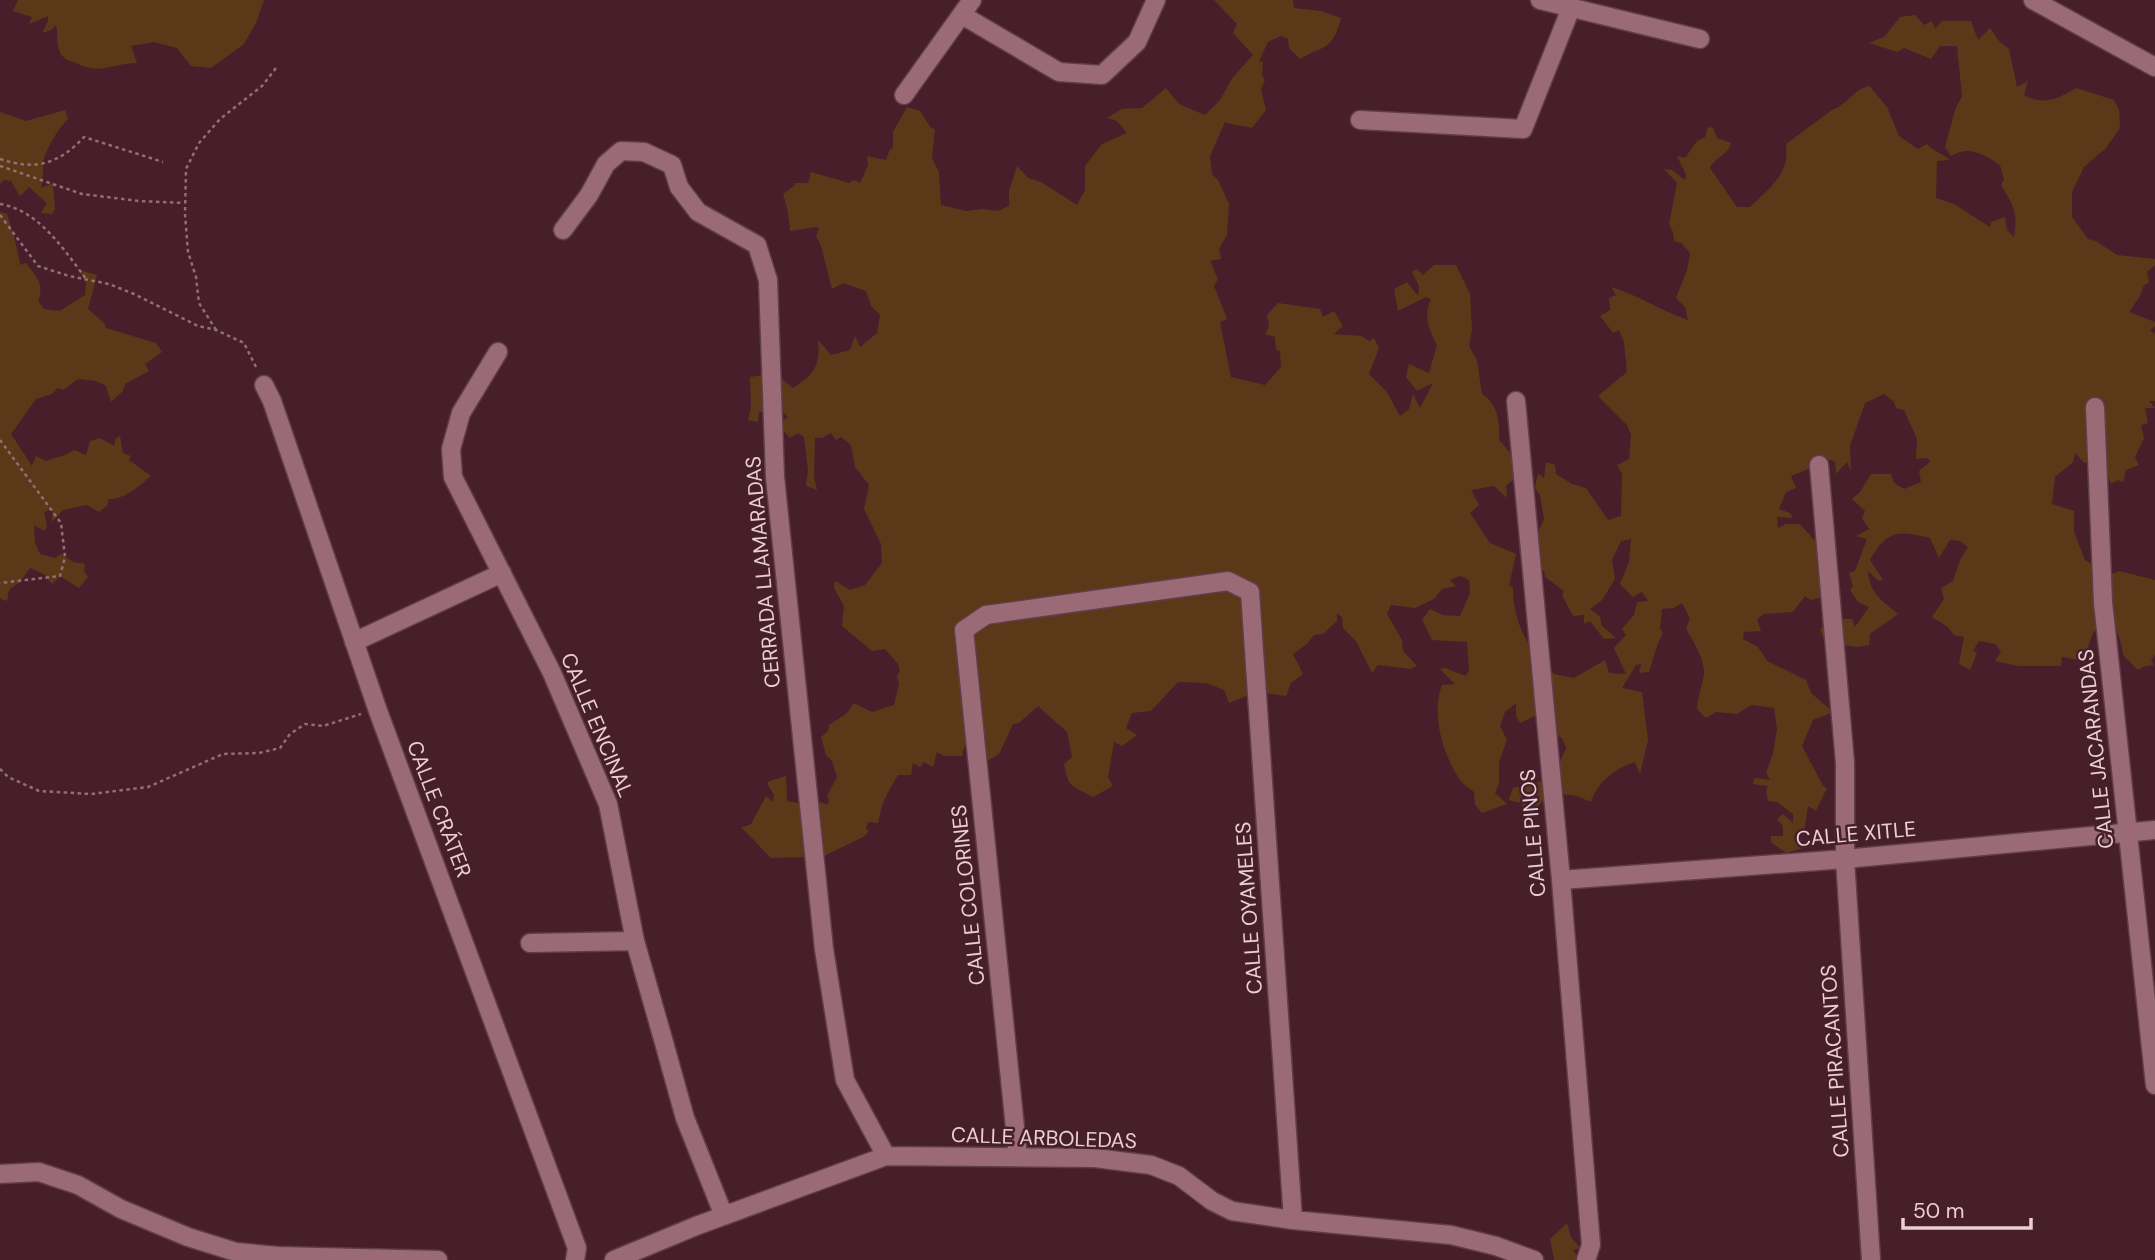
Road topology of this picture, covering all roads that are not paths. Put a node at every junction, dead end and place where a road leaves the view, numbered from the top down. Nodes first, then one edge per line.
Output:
1 (1156, 0) edge
2 (1539, 0) edge
3 (2033, 0) edge
4 (967, 7) edge
5 (1571, 8) junction
6 (1700, 39) dead end
7 (2155, 67) edge
8 (904, 95) dead end
9 (1360, 120) dead end
10 (563, 230) dead end
11 (498, 352) dead end
12 (264, 385) road end
13 (1517, 401) dead end
14 (2095, 407) dead end
15 (1819, 466) dead end
16 (502, 573) junction
17 (964, 630) joint
18 (354, 642) junction
19 (2155, 830) edge
20 (2127, 831) junction
21 (1845, 859) junction
22 (1560, 880) junction
23 (635, 941) junction
24 (530, 943) dead end
25 (2155, 1086) edge
26 (886, 1156) junction
27 (1018, 1157) junction
28 (0, 1174) edge
29 (724, 1216) junction
30 (1293, 1220) junction
31 (576, 1254) edge
32 (438, 1260) edge
33 (614, 1260) edge
34 (1534, 1260) edge
35 (1586, 1260) edge
36 (1871, 1260) edge

1 - 4 street
2 - 5 street
3 - 7 street
4 - 8 street
5 - 6 street
5 - 9 street
10 - 26 street, CERRADA LLAMARADAS
11 - 16 street, CALLE ENCINAL
12 - 18 street, CALLE CRÁTER
13 - 22 street, CALLE PINOS
14 - 20 street, CALLE JACARANDAS
15 - 21 street, CALLE PIRACANTOS
16 - 18 street
16 - 23 street, CALLE ENCINAL
17 - 27 street, CALLE COLORINES
17 - 30 street, CALLE OYAMELES
18 - 31 street, CALLE CRÁTER
19 - 20 street, CALLE XITLE
20 - 21 street, CALLE XITLE
20 - 25 street, CALLE JACARANDAS
21 - 22 street, CALLE XITLE
21 - 36 street, CALLE PIRACANTOS
22 - 35 street, CALLE PINOS
23 - 24 street
23 - 29 street, CALLE ENCINAL
26 - 27 street, CALLE ARBOLEDAS
26 - 29 street, CALLE ARBOLEDAS
27 - 30 street, CALLE ARBOLEDAS
28 - 32 street
29 - 33 street, CALLE ARBOLEDAS
30 - 34 street, CALLE ARBOLEDAS

